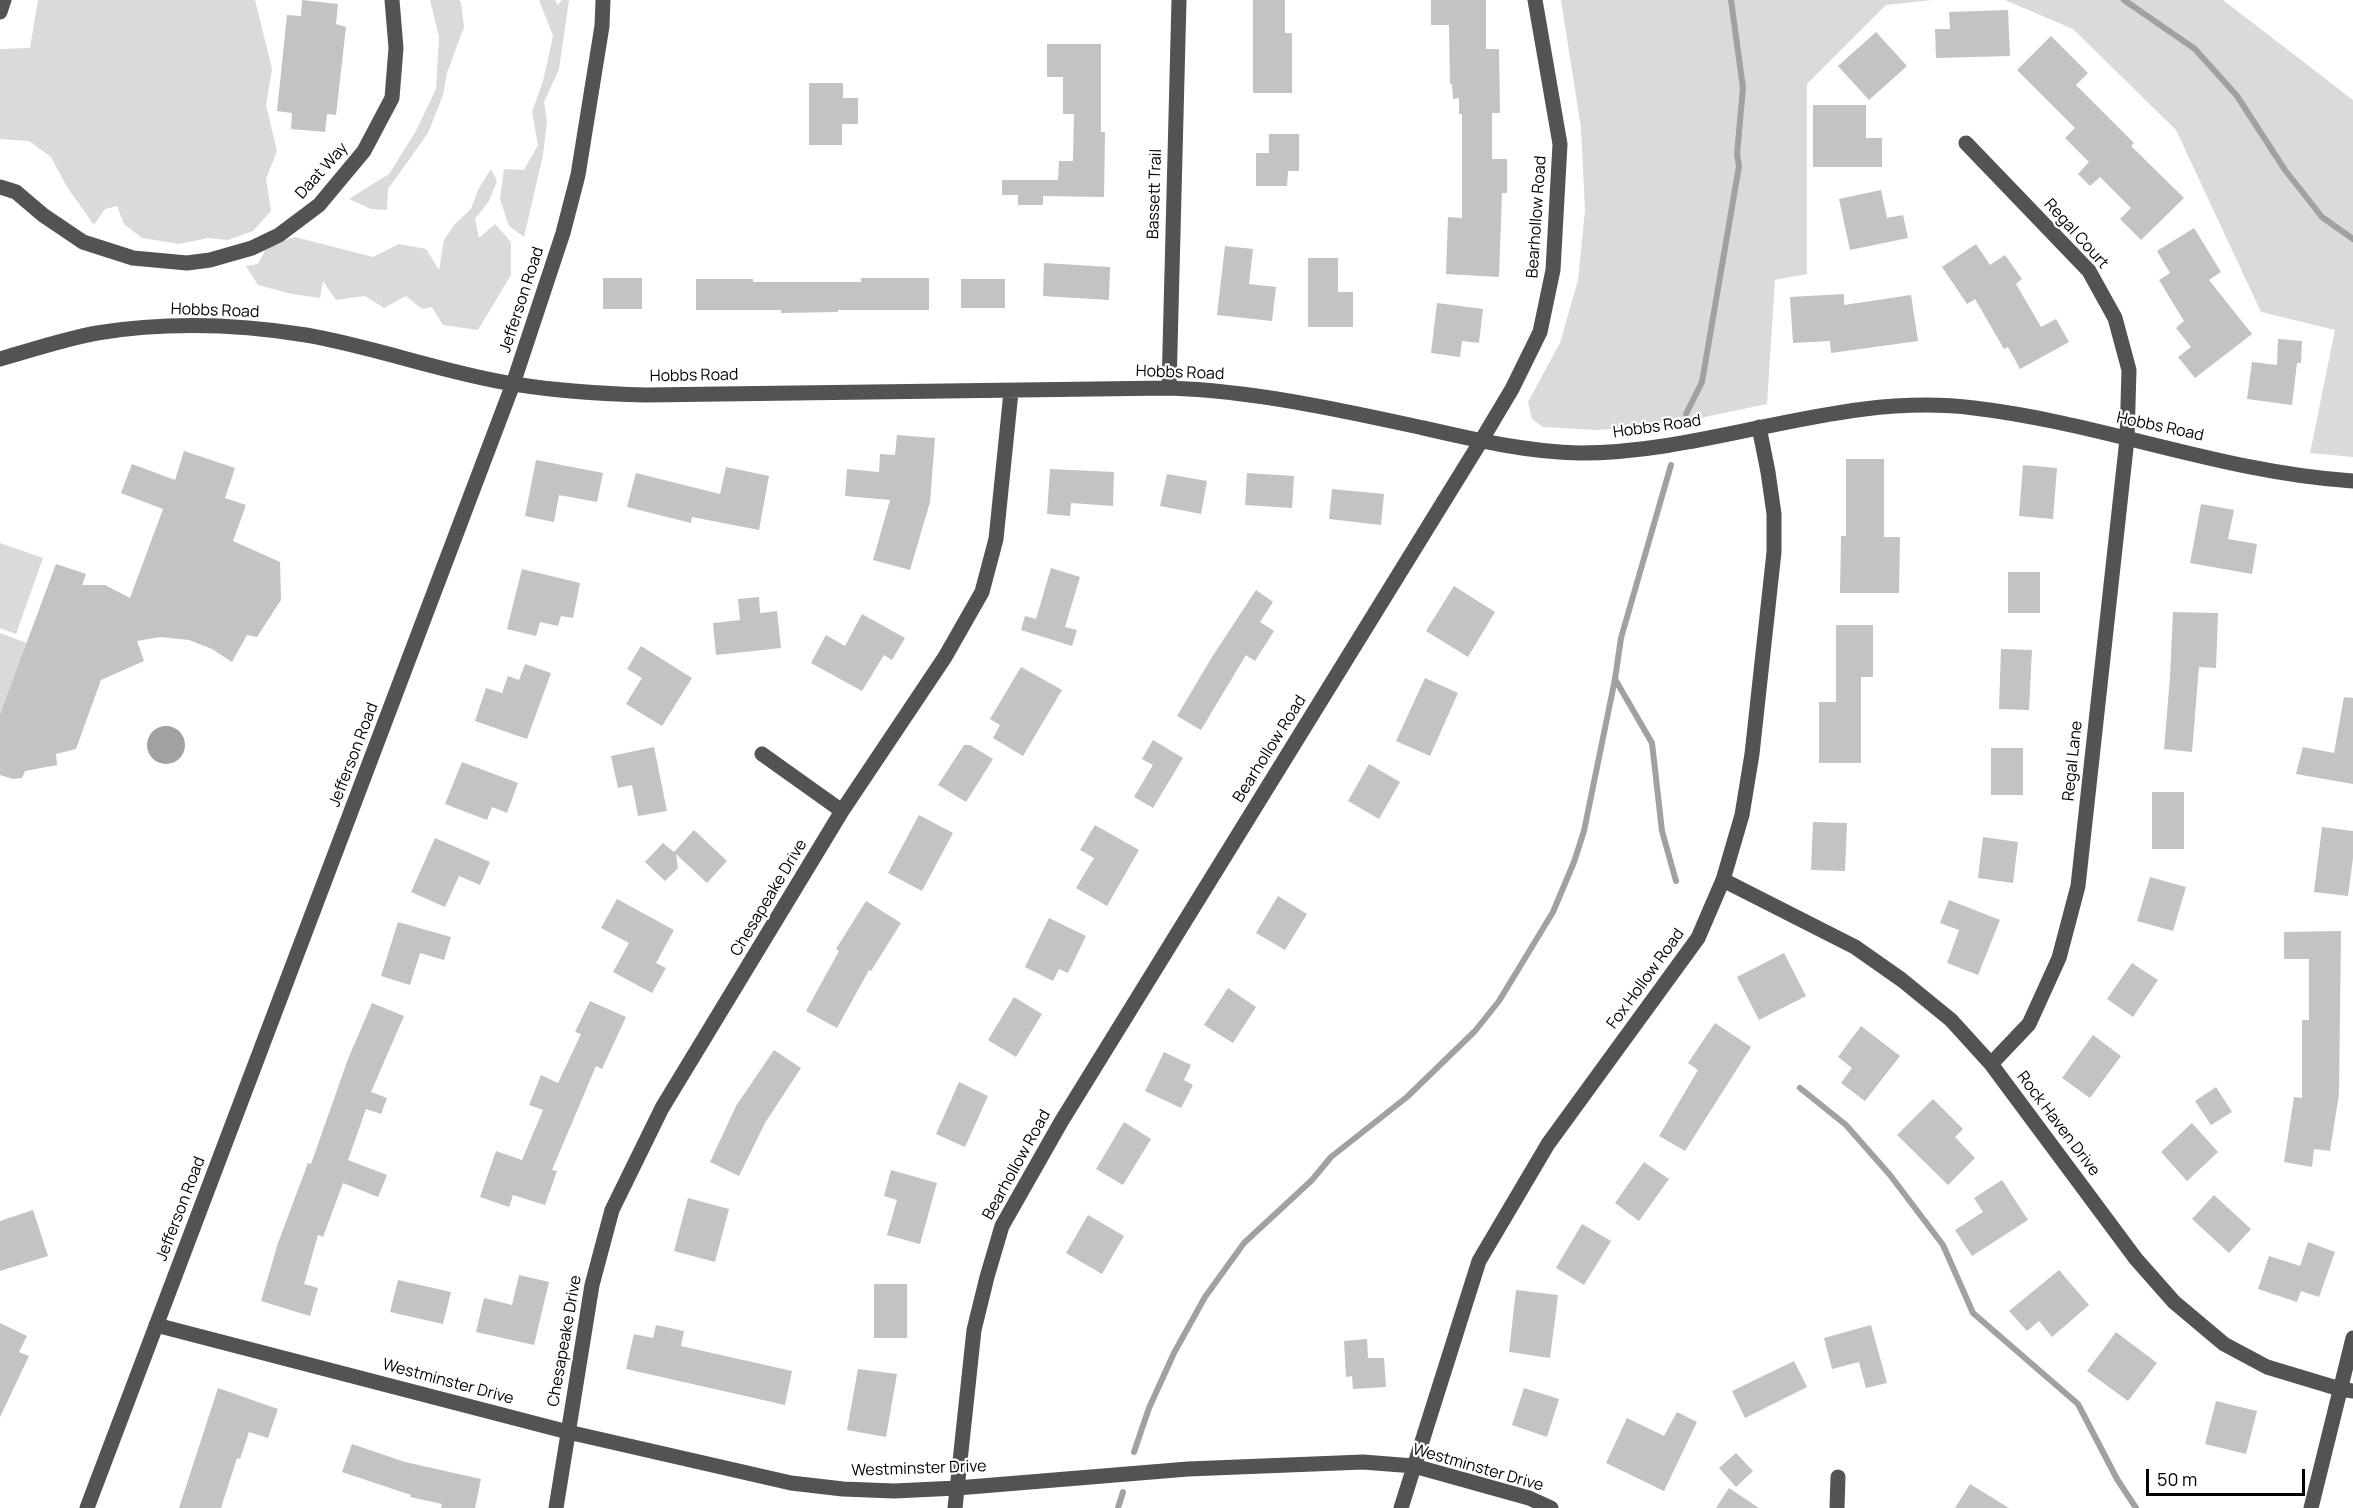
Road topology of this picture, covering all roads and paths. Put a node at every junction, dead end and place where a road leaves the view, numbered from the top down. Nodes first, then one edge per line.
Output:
1 (4, 0) edge
2 (392, 0) edge
3 (603, 0) edge
4 (1179, 0) edge
5 (1535, 0) edge
6 (0, 12) edge
7 (1966, 143) dead end
8 (0, 187) edge
9 (1, 356) edge
10 (513, 384) junction
11 (1169, 388) junction
12 (1011, 392) junction
13 (1759, 427) junction
14 (2127, 439) junction
15 (1481, 441) junction
16 (2353, 480) edge
17 (762, 754) dead end
18 (842, 810) junction
19 (1723, 880) junction
20 (1991, 1064) junction
21 (156, 1325) junction
22 (2353, 1338) edge
23 (2347, 1390) edge
24 (568, 1432) junction
25 (1414, 1467) junction
26 (1838, 1477) dead end
27 (957, 1488) junction
28 (87, 1508) edge
29 (556, 1508) edge
30 (955, 1508) edge
31 (1401, 1508) edge
32 (1551, 1508) edge
33 (1837, 1508) edge
34 (2311, 1508) edge

1 - 6 street
2 - 8 street, Daat Way
3 - 10 street, Jefferson Road
4 - 11 street, Bassett Trail
5 - 15 street, Bearhollow Road
7 - 14 street, Regal Court
9 - 10 street, Hobbs Road
10 - 12 street, Hobbs Road
10 - 21 street, Jefferson Road
11 - 12 street, Hobbs Road
11 - 15 street, Hobbs Road
12 - 18 street, Chesapeake Drive
13 - 14 street, Hobbs Road
13 - 15 street, Hobbs Road
13 - 19 street, Fox Hollow Road
14 - 16 street, Hobbs Road
14 - 20 street, Regal Lane
15 - 27 street, Bearhollow Road
17 - 18 street
18 - 24 street, Chesapeake Drive
19 - 20 street, Rock Haven Drive
19 - 25 street, Fox Hollow Road
20 - 23 street, Rock Haven Drive
21 - 24 street, Westminster Drive
21 - 28 street, Jefferson Road
22 - 23 street
23 - 34 street
24 - 27 street, Westminster Drive
24 - 29 street, Chesapeake Drive
25 - 27 street, Westminster Drive
25 - 31 street, Fox Hollow Road
25 - 32 street, Westminster Drive
26 - 33 street
27 - 30 street, Bearhollow Road

